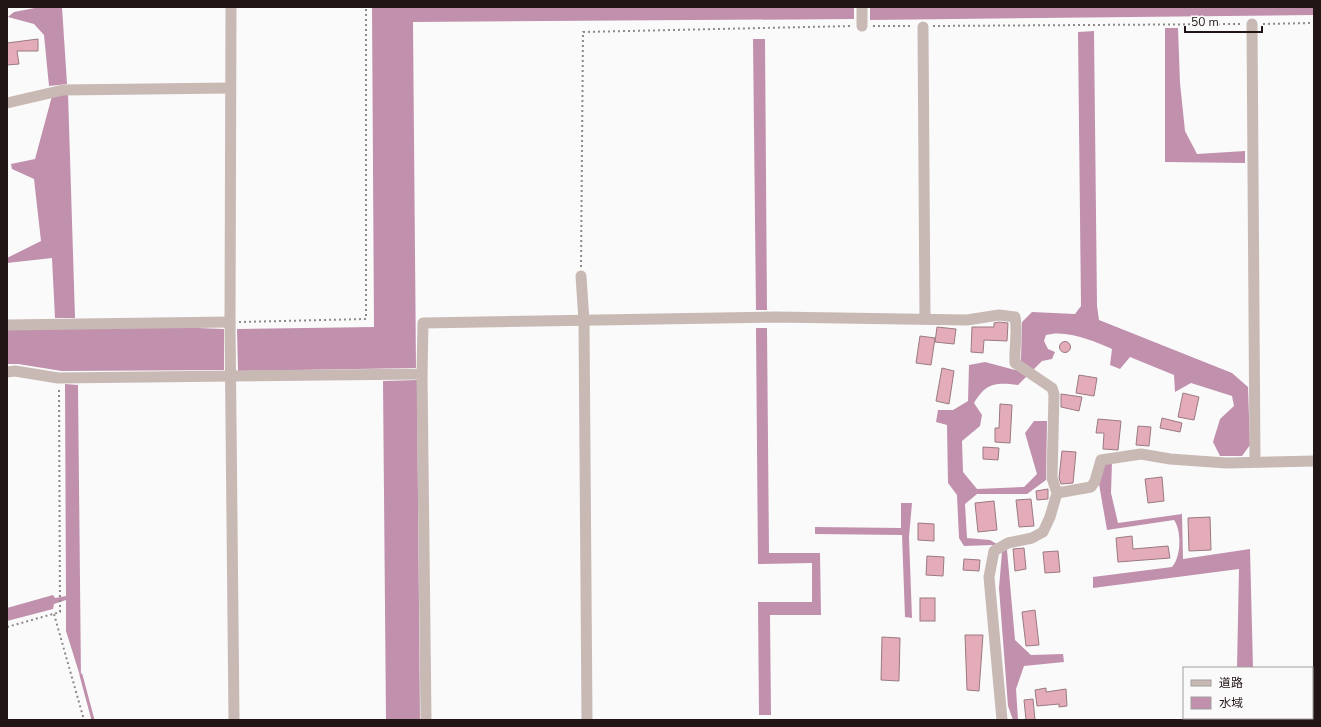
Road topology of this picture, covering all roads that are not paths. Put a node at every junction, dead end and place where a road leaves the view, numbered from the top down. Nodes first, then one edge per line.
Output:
1 (231, 7) edge
2 (862, 7) edge
3 (1252, 24) road end
4 (862, 26) road end
5 (923, 26) road end
6 (230, 88) junction
7 (7, 103) edge
8 (581, 276) road end
9 (924, 319) junction
10 (584, 321) junction
11 (230, 322) junction
12 (7, 325) edge
13 (7, 372) edge
14 (422, 374) junction
15 (231, 377) junction
16 (1314, 461) edge
17 (1255, 462) junction
18 (1057, 493) junction
19 (234, 720) edge
20 (426, 720) edge
21 (587, 720) edge
22 (1002, 720) edge

1 - 6 street
2 - 4 street
3 - 17 street
5 - 9 street
6 - 7 street
6 - 11 street
8 - 10 street
9 - 10 street
9 - 18 street
10 - 14 street
10 - 21 street
11 - 12 street
11 - 15 street
13 - 15 street
14 - 15 street
14 - 20 street
15 - 19 street
16 - 17 street
17 - 18 street
18 - 22 street

